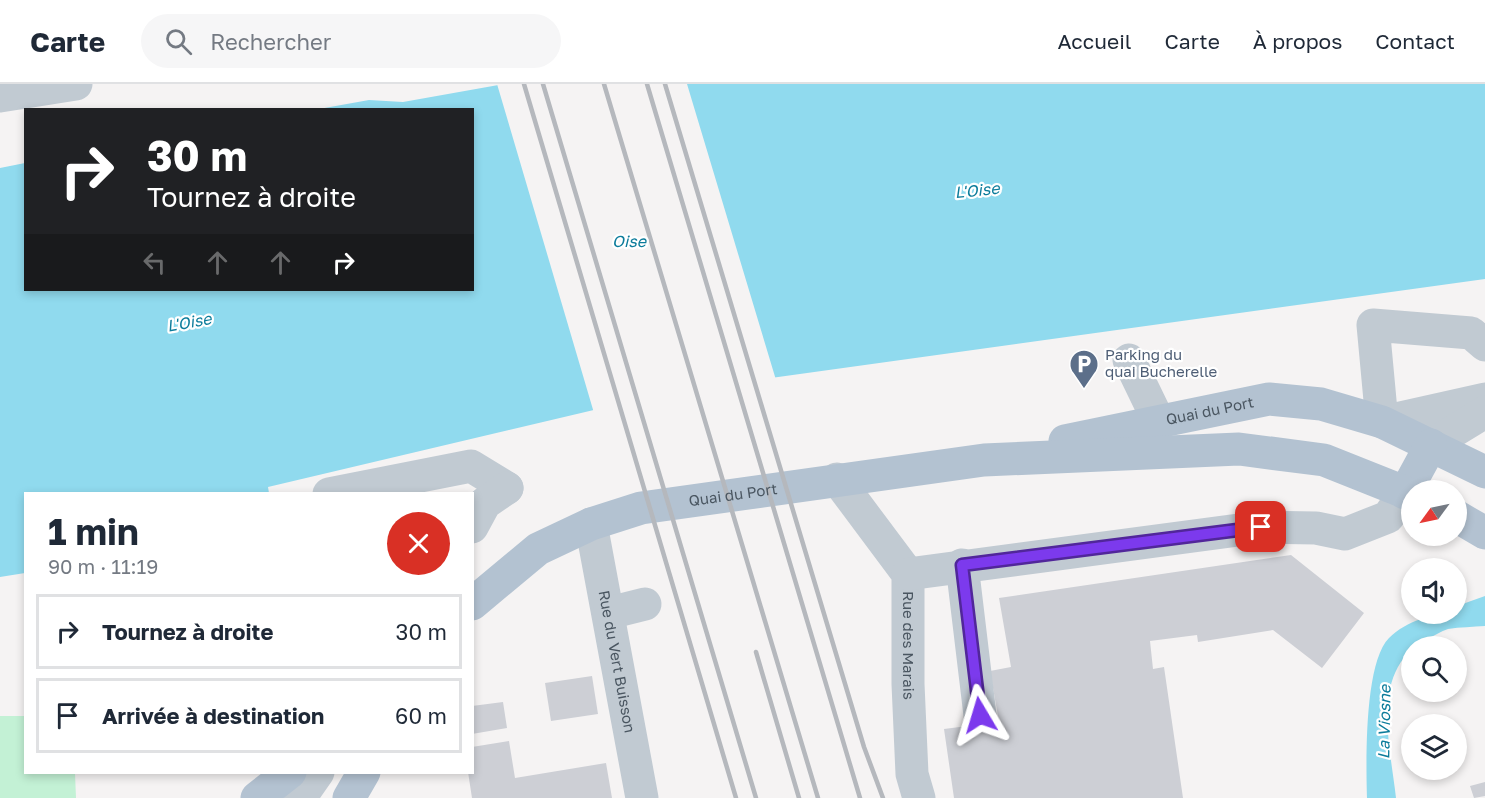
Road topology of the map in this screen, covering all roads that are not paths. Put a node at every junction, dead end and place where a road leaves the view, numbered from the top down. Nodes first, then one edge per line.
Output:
1 (76, 84) edge
2 (0, 96) edge
3 (1485, 345) edge
4 (1129, 360) dead end
5 (1485, 399) edge
6 (1485, 412) edge
7 (1158, 420) junction
8 (1382, 422) junction
9 (1431, 446) junction
10 (984, 460) junction
11 (1485, 472) edge
12 (837, 479) junction
13 (1415, 480) edge
14 (1401, 491) edge
15 (339, 492) edge
16 (1401, 502) edge
17 (1467, 522) edge
18 (474, 523) edge
19 (591, 524) junction
20 (1485, 533) edge
21 (962, 565) junction
22 (908, 574) junction
23 (474, 601) edge
24 (645, 604) dead end
25 (609, 613) junction
26 (980, 715) dead end
27 (314, 774) edge
28 (363, 774) edge
29 (274, 792) edge
30 (349, 798) edge
31 (642, 798) edge
32 (919, 798) edge

1 - 2 street
3 - 8 street
4 - 7 street
5 - 8 street
6 - 9 street
7 - 8 main road, Quai du Port
7 - 10 main road, Quai du Port
8 - 9 main road, Quai du Port
9 - 11 main road, Quai du Port
9 - 13 main road
10 - 12 main road, Quai du Port
10 - 14 main road, Quai du Port
12 - 19 main road, Quai du Port
12 - 22 street, Rue des Marais
15 - 18 street
16 - 21 street
17 - 20 main road
19 - 23 main road, Quai du Port
19 - 25 street, Rue du Vert Buisson
21 - 22 street
21 - 26 street
22 - 32 street, Rue des Marais
24 - 25 street
25 - 31 street, Rue du Vert Buisson
27 - 29 street
28 - 30 main road

